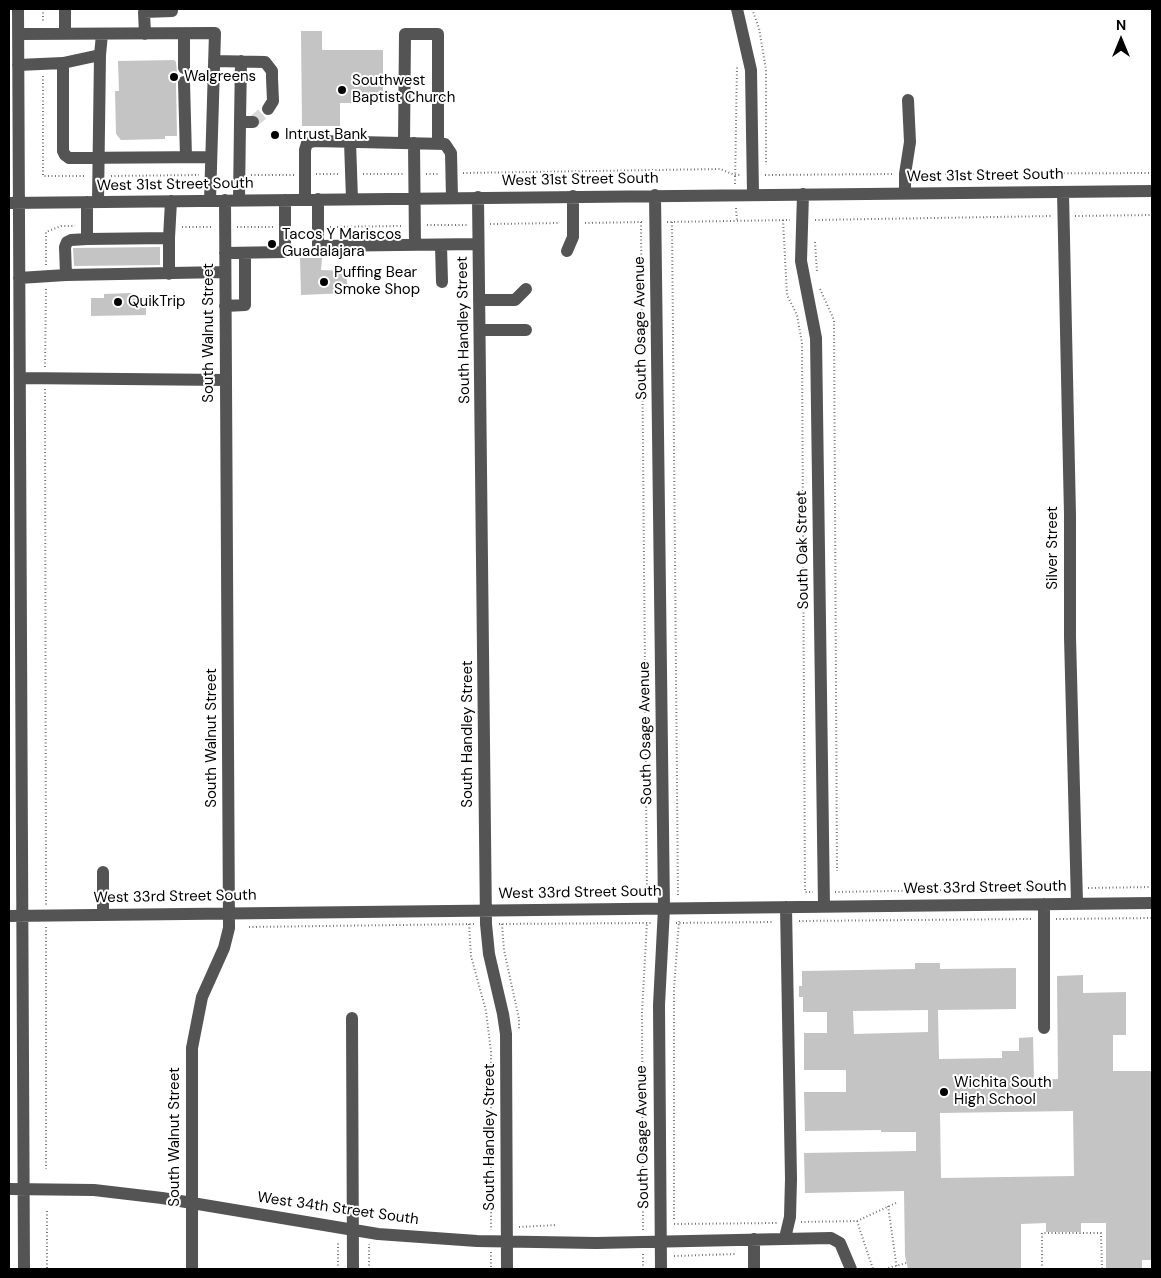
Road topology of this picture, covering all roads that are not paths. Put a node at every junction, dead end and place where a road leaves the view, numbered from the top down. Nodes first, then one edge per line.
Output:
1 (18, 9) edge
2 (65, 9) edge
3 (172, 9) edge
4 (736, 9) edge
5 (144, 10) edge
6 (18, 34) junction
7 (65, 34) junction
8 (102, 34) junction
9 (145, 34) junction
10 (184, 34) junction
11 (100, 55) junction
12 (214, 61) junction
13 (241, 61) junction
14 (63, 64) junction
15 (18, 65) junction
16 (184, 68) dead end
17 (184, 82) dead end
18 (908, 100) dead end
19 (268, 109) tunnel mouth
20 (240, 122) junction
21 (253, 122) tunnel mouth
22 (350, 142) junction
23 (409, 143) junction
24 (438, 144) junction
25 (186, 157) junction
26 (210, 157) junction
27 (99, 158) junction
28 (1152, 191) edge
29 (1063, 192) junction
30 (905, 193) junction
31 (753, 194) junction
32 (803, 194) junction
33 (655, 195) junction
34 (573, 196) junction
35 (478, 197) junction
36 (415, 198) junction
37 (452, 198) junction
38 (311, 199) junction
39 (352, 199) junction
40 (210, 200) junction
41 (225, 200) junction
42 (239, 200) junction
43 (285, 200) junction
44 (171, 201) junction
45 (14, 202) edge
46 (92, 202) junction
47 (169, 232) junction
48 (87, 233) junction
49 (478, 244) junction
50 (415, 245) junction
51 (441, 245) junction
52 (567, 251) dead end
53 (225, 253) junction
54 (246, 253) junction
55 (225, 272) junction
56 (168, 274) junction
57 (66, 275) junction
58 (19, 278) junction
59 (442, 282) dead end
60 (526, 288) dead end
61 (479, 300) junction
62 (225, 306) junction
63 (14, 319) edge
64 (480, 330) junction
65 (526, 330) dead end
66 (20, 378) junction
67 (226, 380) junction
68 (14, 398) edge
69 (14, 477) edge
70 (14, 553) edge
71 (14, 586) edge
72 (15, 687) edge
73 (15, 745) edge
74 (15, 811) edge
75 (103, 872) dead end
76 (1152, 902) edge
77 (1077, 903) junction
78 (1044, 904) junction
79 (830, 906) junction
80 (786, 907) junction
81 (664, 908) junction
82 (486, 910) junction
83 (229, 913) junction
84 (103, 914) junction
85 (9, 916) edge
86 (22, 916) junction
87 (352, 1018) dead end
88 (1044, 1028) dead end
89 (9, 1189) edge
90 (23, 1189) junction
91 (192, 1204) junction
92 (353, 1230) junction
93 (785, 1238) junction
94 (754, 1239) junction
95 (507, 1241) junction
96 (661, 1242) junction
97 (24, 1269) edge
98 (192, 1269) edge
99 (353, 1269) edge
100 (507, 1269) edge
101 (661, 1269) edge
102 (754, 1269) edge
103 (850, 1269) edge

1 - 6 street
2 - 7 street
3 - 5 street
4 - 31 street
5 - 9 street
6 - 7 street
6 - 15 street
7 - 8 street
8 - 9 street
8 - 11 street
9 - 10 street
10 - 12 street
10 - 16 street
11 - 14 street
11 - 27 street
12 - 13 street
12 - 26 street
13 - 19 street
13 - 20 street
14 - 15 street
14 - 27 street
15 - 45 street
17 - 25 street
18 - 30 street
20 - 21 street
20 - 42 street
22 - 23 street
22 - 38 street
22 - 39 street
23 - 24 street
23 - 24 street
23 - 36 street
24 - 37 street
25 - 26 street
25 - 27 street
26 - 40 street
27 - 46 street
28 - 29 street, West 31st Street South
29 - 30 street, West 31st Street South
29 - 77 street, Silver Street
30 - 32 street, West 31st Street South
31 - 32 street, West 31st Street South
31 - 33 street, West 31st Street South
32 - 79 street, South Oak Street
33 - 34 street, West 31st Street South
33 - 81 street, South Osage Avenue
34 - 35 street, West 31st Street South
34 - 52 street
35 - 37 street, West 31st Street South
35 - 49 street, South Handley Street
36 - 37 street, West 31st Street South
36 - 39 street, West 31st Street South
36 - 50 street
38 - 39 street, West 31st Street South
38 - 43 street, West 31st Street South
38 - 50 street
40 - 41 street, West 31st Street South
40 - 44 street, West 31st Street South
41 - 42 street, West 31st Street South
41 - 53 street, South Walnut Street
42 - 43 street, West 31st Street South
43 - 54 street
44 - 46 street, West 31st Street South
44 - 47 street
45 - 46 street, West 31st Street South
45 - 58 street
46 - 48 street
47 - 48 street
47 - 56 street
48 - 57 street
49 - 51 street
49 - 61 street, South Handley Street
50 - 51 street
51 - 59 street
53 - 54 street
53 - 55 street, South Walnut Street
54 - 62 street
55 - 56 street
55 - 62 street, South Walnut Street
56 - 57 street
57 - 58 street
58 - 63 street
60 - 61 street
61 - 64 street, South Handley Street
62 - 67 street, South Walnut Street
63 - 66 street
64 - 65 street
64 - 82 street, South Handley Street
66 - 67 street
66 - 68 street
67 - 83 street, South Walnut Street
68 - 69 street
69 - 70 street
70 - 71 street
71 - 72 street
72 - 73 street
73 - 74 street
74 - 86 street
75 - 84 street
76 - 77 street, West 33rd Street South
77 - 78 street, West 33rd Street South
78 - 79 street, West 33rd Street South
78 - 88 street
79 - 80 street, West 33rd Street South
80 - 81 street, West 33rd Street South
80 - 93 street
81 - 82 street, West 33rd Street South
81 - 96 street, South Osage Avenue
82 - 83 street, West 33rd Street South
82 - 95 street, South Handley Street
83 - 84 street, West 33rd Street South
83 - 91 street, South Walnut Street
84 - 86 street, West 33rd Street South
85 - 86 street, West 33rd Street South
86 - 90 street
87 - 92 street
89 - 90 street, West 34th Street South
90 - 91 street, West 34th Street South
90 - 97 street
91 - 92 street, West 34th Street South
91 - 98 street, South Walnut Street
92 - 95 street, West 34th Street South
92 - 99 street
93 - 94 street, West 34th Street South
93 - 103 street, West 34th Street South
94 - 96 street, West 34th Street South
94 - 102 street
95 - 96 street, West 34th Street South
95 - 100 street, South Handley Street
96 - 101 street, South Osage Avenue

